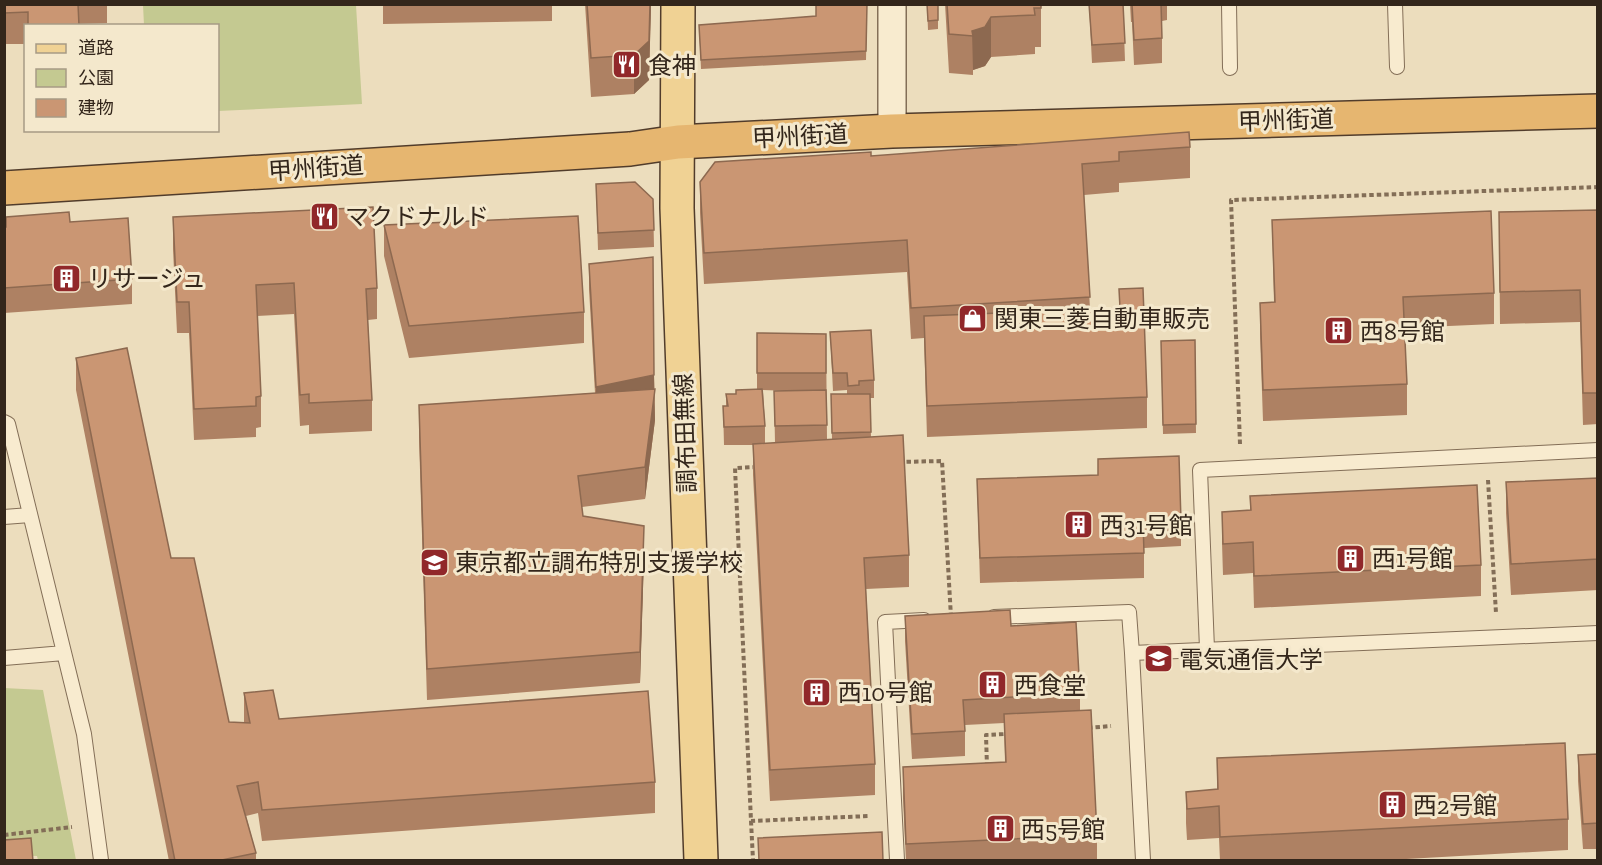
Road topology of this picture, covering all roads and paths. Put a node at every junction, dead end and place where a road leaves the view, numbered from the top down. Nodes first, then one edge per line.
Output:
1 (678, 4) edge
2 (892, 4) edge
3 (1229, 4) edge
4 (1395, 4) edge
5 (1397, 67) dead end
6 (1230, 68) dead end
7 (1598, 111) edge
8 (892, 131) junction
9 (678, 142) junction
10 (1598, 187) edge
11 (4, 188) edge
12 (4, 422) edge
13 (1598, 450) edge
14 (1486, 455) junction
15 (896, 462) edge
16 (758, 467) edge
17 (1241, 467) junction
18 (30, 515) junction
19 (4, 516) edge
20 (952, 618) joint
21 (975, 618) edge
22 (1598, 633) edge
23 (1498, 636) junction
24 (1207, 649) junction
25 (64, 653) junction
26 (1132, 653) junction
27 (4, 658) edge
28 (1136, 725) junction
29 (1078, 729) edge
30 (1009, 733) edge
31 (987, 770) edge
32 (894, 815) junction
33 (751, 821) junction
34 (96, 825) junction
35 (4, 835) edge
36 (101, 861) edge
37 (701, 861) edge
38 (753, 861) edge
39 (897, 861) edge
40 (1143, 861) edge

1 - 9 main road, 調布田無線
2 - 8 street
3 - 6 lane
4 - 5 lane
7 - 8 highway, 甲州街道
8 - 9 highway, 甲州街道
9 - 11 highway, 甲州街道
9 - 37 main road, 調布田無線
10 - 17 path
12 - 18 lane
13 - 14 lane
14 - 17 lane
14 - 23 path
15 - 20 path
16 - 33 path
17 - 24 lane
18 - 19 lane
18 - 25 lane
20 - 32 lane
21 - 26 lane
22 - 23 lane
23 - 24 lane
24 - 26 lane
25 - 27 lane
25 - 34 lane
26 - 28 lane
28 - 29 path
28 - 40 lane
30 - 31 path
32 - 33 path
32 - 39 lane
33 - 38 path
34 - 35 path
34 - 36 lane

